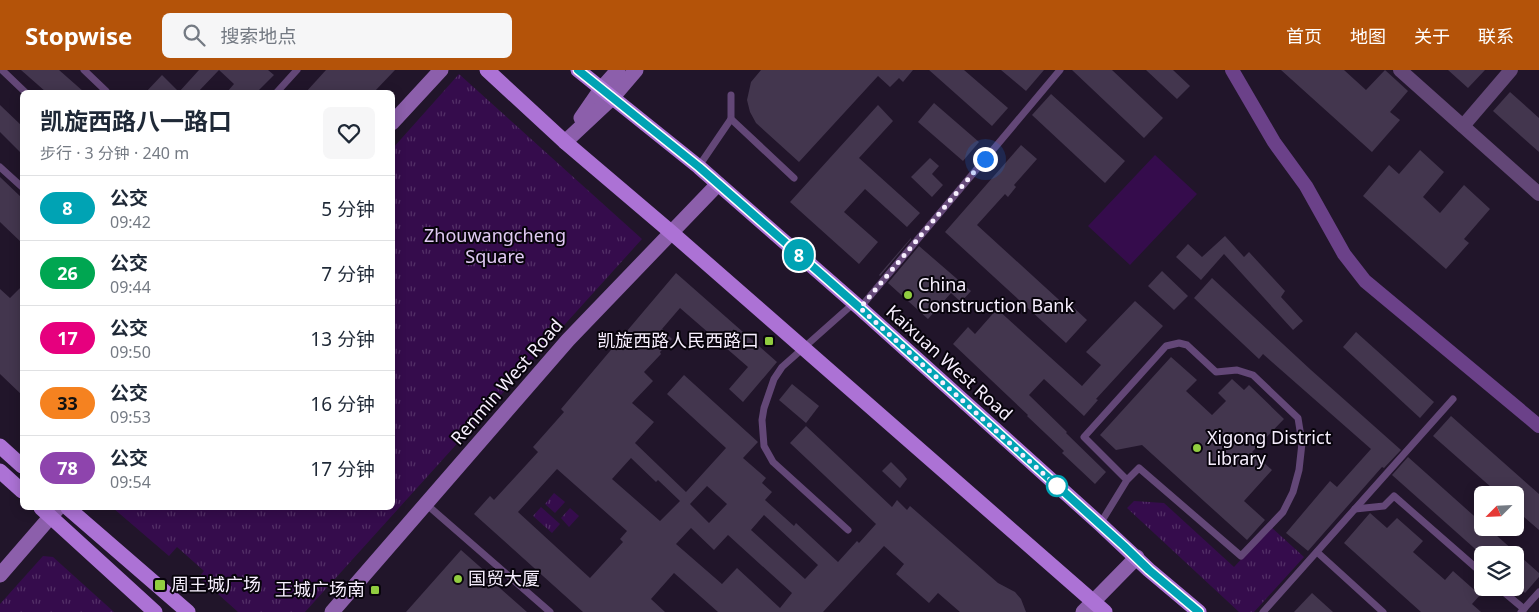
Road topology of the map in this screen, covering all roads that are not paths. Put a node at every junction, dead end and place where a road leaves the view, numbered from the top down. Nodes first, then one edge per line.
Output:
1 (2, 70) edge
2 (84, 70) edge
3 (297, 70) edge
4 (441, 70) edge
5 (488, 70) edge
6 (578, 70) edge
7 (618, 70) edge
8 (636, 70) edge
9 (1060, 70) edge
10 (1400, 70) edge
11 (1512, 70) edge
12 (23, 90) edge
13 (105, 90) edge
14 (279, 90) edge
15 (607, 94) junction
16 (731, 95) dead end
17 (731, 119) junction
18 (395, 120) edge
19 (1463, 126) junction
20 (564, 142) junction
21 (0, 167) edge
22 (699, 167) junction
23 (794, 178) dead end
24 (718, 184) junction
25 (20, 185) edge
26 (1539, 194) edge
27 (672, 233) junction
28 (857, 306) junction
29 (803, 348) junction
30 (1453, 399) dead end
31 (0, 446) edge
32 (20, 464) edge
33 (0, 471) edge
34 (1127, 480) junction
35 (20, 489) edge
36 (426, 504) junction
37 (1355, 509) junction
38 (50, 510) edge
39 (70, 510) edge
40 (1100, 524) junction
41 (848, 530) dead end
42 (1317, 552) junction
43 (1137, 557) junction
44 (1474, 566) edge
45 (0, 575) edge
46 (1539, 592) edge
47 (1507, 596) edge
48 (1095, 609) edge
49 (1522, 611) edge
50 (156, 612) edge
51 (188, 612) edge
52 (332, 612) edge
53 (550, 612) edge
54 (1199, 612) edge
55 (1263, 612) edge
56 (1383, 612) edge

1 - 12 lane
2 - 13 lane
3 - 14 lane
4 - 18 main road
5 - 20 main road
6 - 15 main road, Kaixuan West Road
7 - 15 main road
8 - 15 main road
9 - 28 lane
10 - 19 street
11 - 19 street
15 - 20 main road
15 - 22 main road, Kaixuan West Road
16 - 17 lane
17 - 22 lane
17 - 23 lane
19 - 26 street
20 - 27 main road
21 - 25 lane
22 - 24 main road, Kaixuan West Road
24 - 27 main road, Renmin West Road
24 - 28 main road, Kaixuan West Road
27 - 29 main road
27 - 36 main road, Renmin West Road
28 - 29 lane
28 - 40 main road, Kaixuan West Road
29 - 41 lane
29 - 48 main road
30 - 37 lane
31 - 32 main road
33 - 35 main road
34 - 34 lane
34 - 40 lane
36 - 52 main road, Renmin West Road
36 - 53 lane
37 - 42 lane
37 - 44 lane
38 - 45 main road
38 - 50 main road
39 - 51 main road
40 - 43 main road, Kaixuan West Road
42 - 55 lane
42 - 56 lane
43 - 48 main road
43 - 54 main road, Kaixuan West Road
46 - 49 lane
47 - 49 lane

